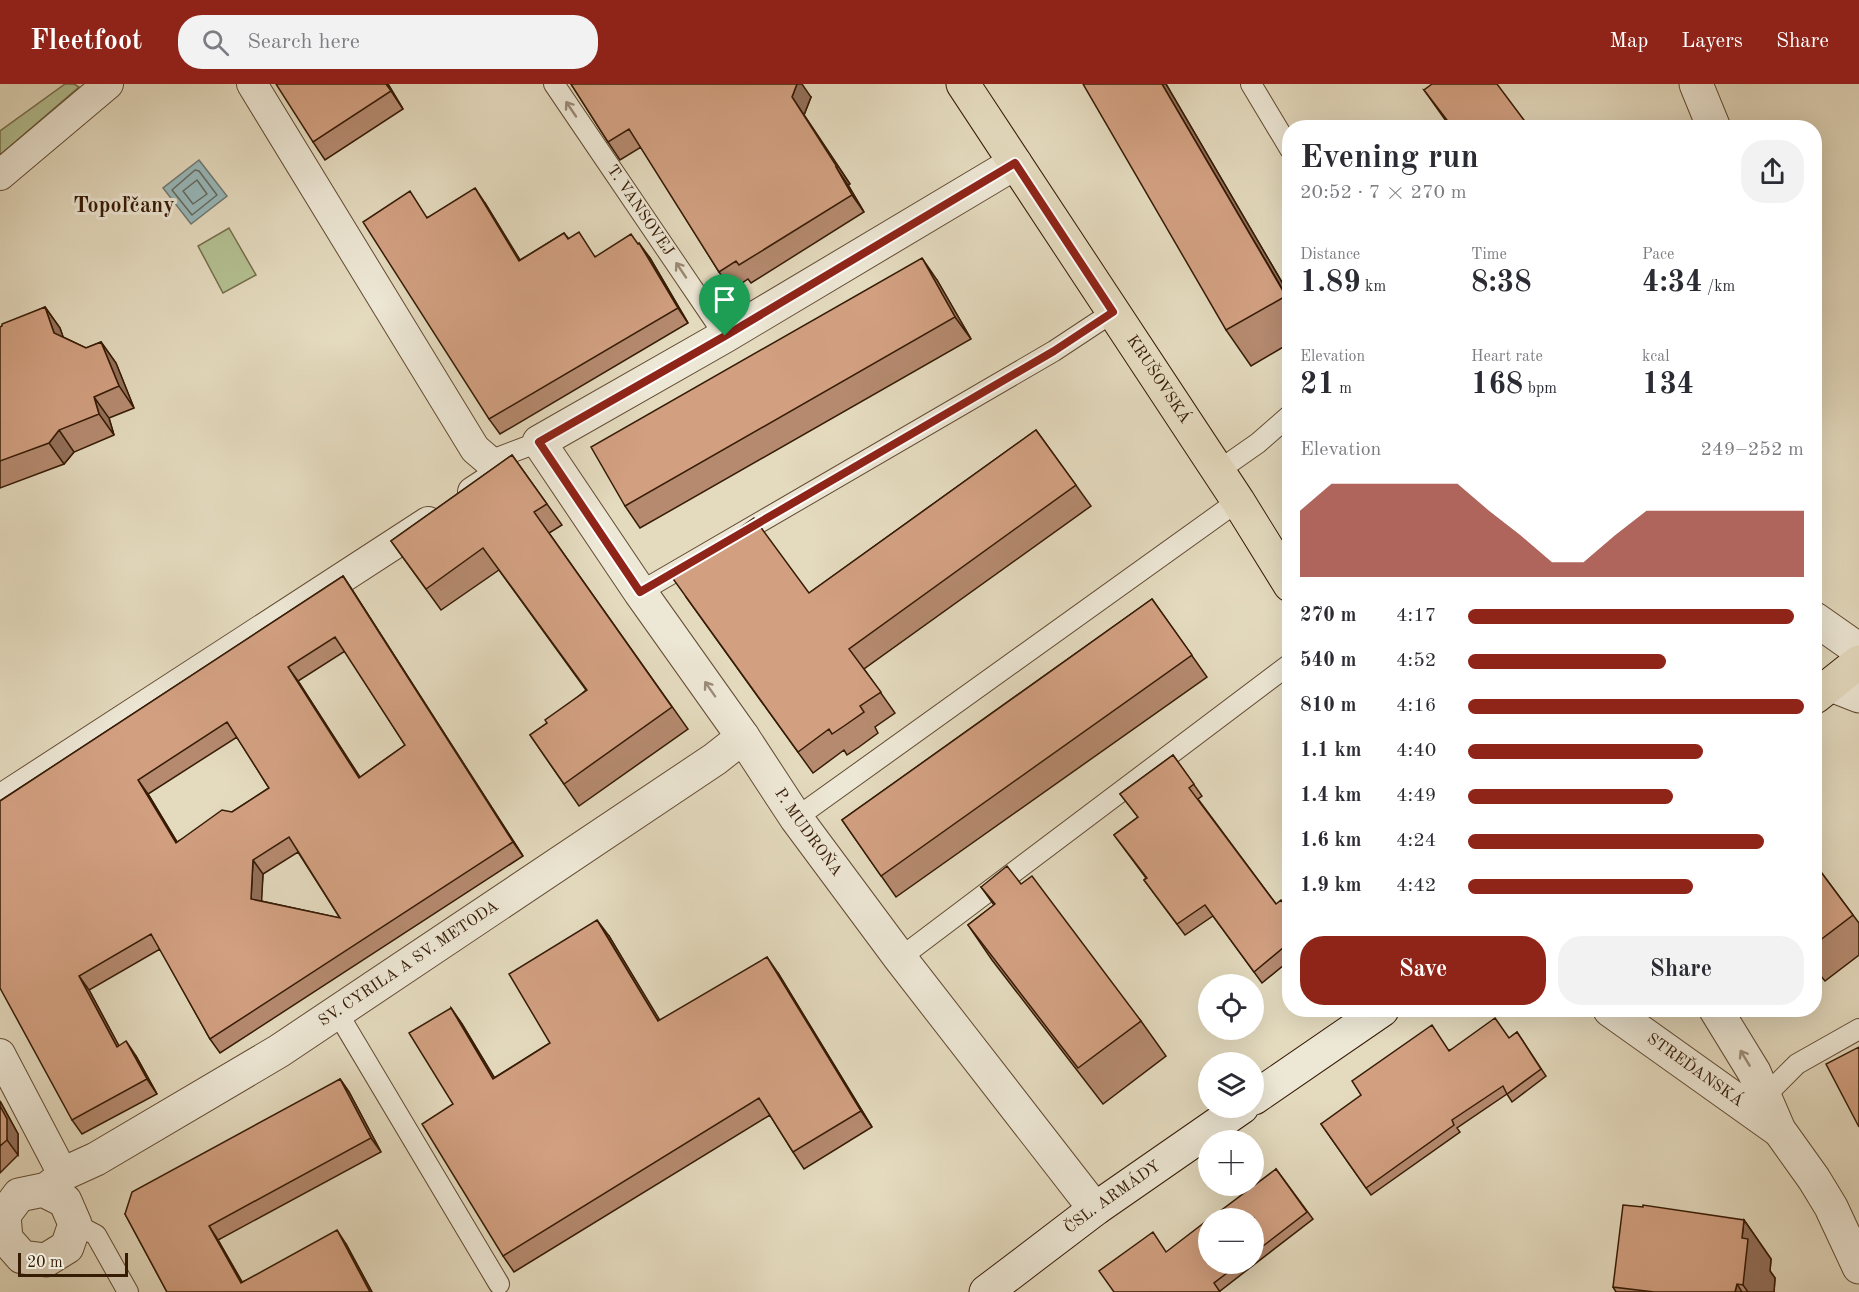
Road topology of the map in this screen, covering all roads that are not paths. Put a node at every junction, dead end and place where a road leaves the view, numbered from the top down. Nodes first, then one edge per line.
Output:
1 (108, 84) edge
2 (252, 84) edge
3 (554, 84) edge
4 (963, 84) edge
5 (1251, 84) edge
6 (1696, 84) edge
7 (1711, 120) edge
8 (1282, 136) edge
9 (1015, 163) junction
10 (0, 175) edge
11 (1113, 312) junction
12 (725, 336) junction
13 (1282, 426) edge
14 (539, 442) junction
15 (489, 461) junction
16 (1218, 471) junction
17 (1238, 501) junction
18 (1282, 572) edge
19 (640, 592) junction
20 (1822, 624) edge
21 (1859, 650) edge
22 (1859, 662) edge
23 (1282, 670) edge
24 (1835, 693) edge
25 (743, 737) junction
26 (0, 800) edge
27 (796, 818) junction
28 (900, 958) junction
29 (337, 1012) junction
30 (1373, 1017) edge
31 (1620, 1017) edge
32 (1720, 1017) edge
33 (1859, 1029) edge
34 (0, 1054) edge
35 (1264, 1091) edge
36 (1764, 1097) junction
37 (1226, 1118) edge
38 (1779, 1130) junction
39 (53, 1182) junction
40 (1095, 1209) junction
41 (2, 1217) edge
42 (75, 1224) junction
43 (11, 1263) edge
44 (1859, 1267) edge
45 (499, 1284) dead end
46 (128, 1292) edge
47 (986, 1292) edge

1 - 10 street
2 - 15 street
12 -> 3 lane, T. VANSOVEJ
4 - 9 main road, KRUŠOVSKÁ
5 - 8 lane
6 - 7 street
9 - 11 main road, KRUŠOVSKÁ
9 - 12 street
11 - 16 main road, KRUŠOVSKÁ
11 - 19 lane
12 - 14 street
13 - 16 lane
14 - 15 lane
14 - 19 street, P. MUDROŇA
15 - 26 street
16 - 17 main road, KRUŠOVSKÁ
17 - 18 main road, KRUŠOVSKÁ
17 - 27 lane
25 -> 19 street, P. MUDROŇA
20 - 21 street
22 - 24 main road
23 - 28 lane
25 - 27 street, P. MUDROŇA
25 - 29 street, SV. CYRILA A SV. METODA
27 - 28 street, P. MUDROŇA
28 - 40 street, P. MUDROŇA
29 - 39 street, SV. CYRILA A SV. METODA
29 - 45 lane
30 - 35 street
31 - 38 street, STREĎANSKÁ
36 -> 32 street, STREĎANSKÁ
33 - 36 lane
34 - 39 street
36 - 38 street, STREĎANSKÁ
37 - 40 street, ČSL. ARMÁDY
38 - 44 street, STREĎANSKÁ
39 - 41 street, SV. CYRILA A SV. METODA
39 - 42 street
40 - 47 street, ČSL. ARMÁDY
41 - 43 street, SV. CYRILA A SV. METODA
42 - 43 street, SV. CYRILA A SV. METODA
42 - 46 lane

